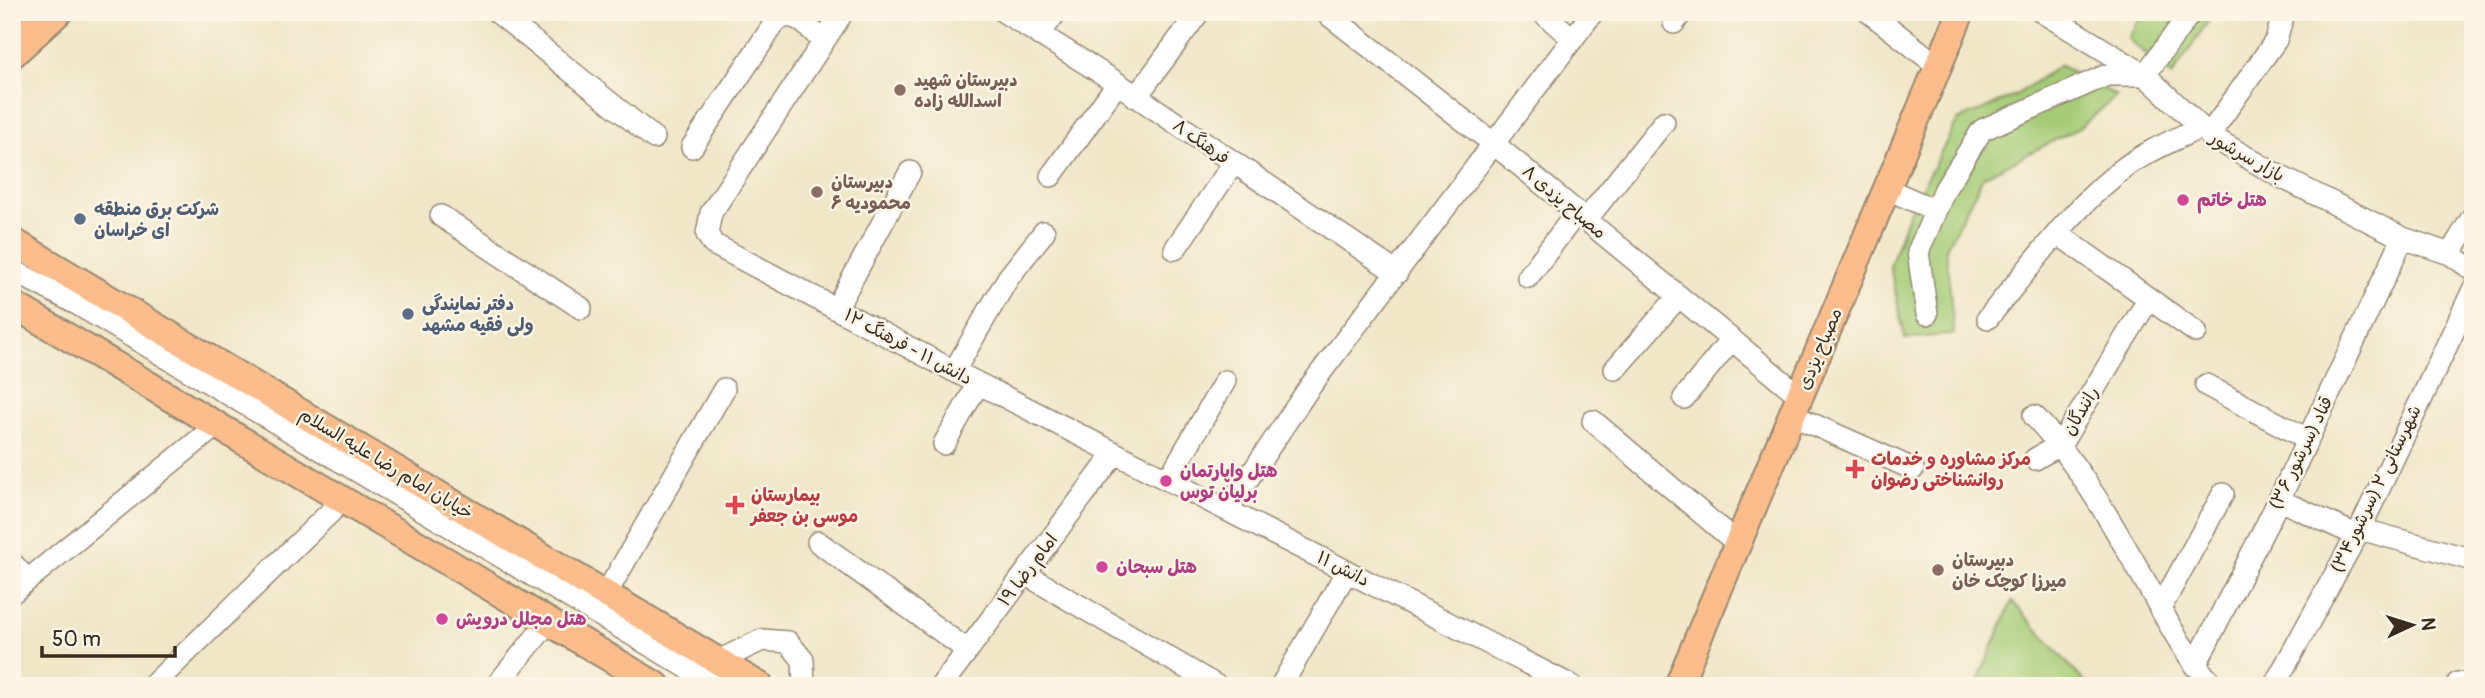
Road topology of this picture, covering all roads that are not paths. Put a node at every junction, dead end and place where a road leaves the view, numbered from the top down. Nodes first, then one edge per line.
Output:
1 (24, 12) edge
2 (60, 12) edge
3 (496, 12) edge
4 (843, 12) edge
5 (1004, 12) edge
6 (1056, 12) edge
7 (1199, 12) edge
8 (1325, 12) edge
9 (1542, 12) edge
10 (1593, 12) edge
11 (1869, 12) edge
12 (1961, 12) edge
13 (2042, 12) edge
14 (2191, 12) edge
15 (2284, 12) edge
16 (12, 24) edge
17 (1039, 35) junction
18 (1573, 39) junction
19 (823, 41) junction
20 (12, 55) edge
21 (1938, 66) junction
22 (2145, 75) junction
23 (1117, 84) junction
24 (1136, 97) junction
25 (1664, 122) dead end
26 (2204, 131) junction
27 (654, 138) dead end
28 (1494, 144) junction
29 (692, 147) dead end
30 (1233, 164) junction
31 (911, 172) dead end
32 (1051, 176) dead end
33 (1887, 189) junction
34 (1935, 210) junction
35 (441, 216) dead end
36 (1581, 216) junction
37 (2473, 216) edge
38 (1044, 232) dead end
39 (2058, 234) junction
40 (2403, 238) junction
41 (12, 241) edge
42 (1175, 249) dead end
43 (2450, 254) junction
44 (12, 270) edge
45 (2473, 270) edge
46 (1396, 273) junction
47 (1528, 277) dead end
48 (12, 279) edge
49 (2473, 290) edge
50 (1679, 296) junction
51 (2148, 300) junction
52 (12, 304) edge
53 (581, 308) dead end
54 (836, 309) junction
55 (1927, 314) dead end
56 (1988, 318) dead end
57 (2196, 332) dead end
58 (1731, 340) junction
59 (1615, 369) dead end
60 (954, 371) junction
61 (1226, 381) dead end
62 (978, 384) junction
63 (2206, 385) dead end
64 (724, 389) dead end
65 (1684, 398) dead end
66 (1796, 406) junction
67 (2035, 416) dead end
68 (1592, 422) dead end
69 (218, 425) junction
70 (2308, 439) junction
71 (944, 444) dead end
72 (2061, 444) junction
73 (1115, 453) junction
74 (2035, 459) dead end
75 (1913, 469) dead end
76 (1168, 480) junction
77 (2223, 495) dead end
78 (343, 500) junction
79 (2279, 500) junction
80 (1227, 510) junction
81 (2358, 532) junction
82 (818, 542) dead end
83 (1738, 544) junction
84 (2473, 560) edge
85 (12, 563) edge
86 (1347, 571) junction
87 (1025, 574) junction
88 (19, 587) edge
89 (606, 594) junction
90 (2160, 609) junction
91 (549, 621) junction
92 (967, 650) junction
93 (2195, 666) junction
94 (718, 673) edge
95 (152, 686) edge
96 (496, 686) edge
97 (657, 686) edge
98 (706, 686) edge
99 (760, 686) edge
100 (804, 686) edge
101 (941, 686) edge
102 (1217, 686) edge
103 (1281, 686) edge
104 (1572, 686) edge
105 (1678, 686) edge
106 (2214, 686) edge
107 (2274, 686) edge

1 - 16 main road
2 - 20 main road
3 - 27 street
4 - 19 street
5 - 17 street, فرهنگ ۸
6 - 17 street
7 - 24 street
8 - 28 street, مصباح یزدی ۸
9 - 18 street
10 - 18 street
11 - 21 street
12 - 21 main road, مصباح یزدی
13 - 22 street, بازار سرشور
14 - 22 street
15 - 26 street
17 - 23 street, فرهنگ ۸
18 - 28 street
19 - 29 street
19 - 54 street, دانش ۱۱ - فرهنگ ۱۲
21 - 33 main road, مصباح یزدی
22 - 26 street, بازار سرشور
22 - 34 street
23 - 24 street, فرهنگ ۸
23 - 32 street
24 - 30 street, فرهنگ ۸
25 - 36 street
26 - 39 street
26 - 40 street, بازار سرشور
28 - 36 street, مصباح یزدی ۸
28 - 46 street
30 - 42 street
30 - 46 street, فرهنگ ۸
31 - 54 street
33 - 34 street
33 - 66 main road, مصباح یزدی
34 - 55 street
35 - 53 street
36 - 47 street
36 - 50 street, مصباح یزدی ۸
37 - 43 street
38 - 60 street
39 - 51 street
39 - 56 street
40 - 43 street, بازار سرشور
40 - 70 street, قناد (سرشور ۳۶)
41 - 89 main road, خیابان امام رضا علیه السلام
43 - 45 street, بازار سرشور
44 - 94 street
46 - 80 street
48 - 98 street
49 - 81 street, شهرستانی ۲ (سرشور۳۴)
50 - 58 street, مصباح یزدی ۸
50 - 59 street
51 - 57 street
51 - 72 street, رانندگان
52 - 69 main road
54 - 60 street, دانش ۱۱ - فرهنگ ۱۲
58 - 65 street
58 - 66 street, مصباح یزدی ۸
60 - 62 street, دانش ۱۱ - فرهنگ ۱۲
61 - 76 street
62 - 71 street
62 - 73 street, دانش ۱۱ - فرهنگ ۱۲
63 - 70 street
64 - 89 street
66 - 75 street, مصباح یزدی ۸
66 - 83 main road, مصباح یزدی
67 - 72 street
68 - 83 street
69 - 78 main road
69 - 88 street
70 - 79 street, قناد (سرشور ۳۶)
72 - 74 street
72 - 90 street, رانندگان
73 - 76 street, دانش ۱۱
73 - 87 street, امام رضا ۱۹
76 - 80 street, دانش ۱۱
77 - 90 street
78 - 91 main road
78 - 95 street
79 - 81 street
79 - 93 street, قناد (سرشور ۳۶)
80 - 86 street, دانش ۱۱
81 - 84 street
81 - 107 street, شهرستانی ۲ (سرشور۳۴)
82 - 92 street
83 - 105 main road, مصباح یزدی
85 - 88 street
86 - 103 street
86 - 104 street, دانش ۱۱
87 - 92 street, امام رضا ۱۹
87 - 102 street
89 - 94 main road, خیابان امام رضا علیه السلام
90 - 93 street, رانندگان
91 - 96 street
91 - 97 main road
92 - 101 street, امام رضا ۱۹
93 - 106 street, رانندگان
94 - 99 main road, خیابان امام رضا علیه السلام
94 - 100 street

